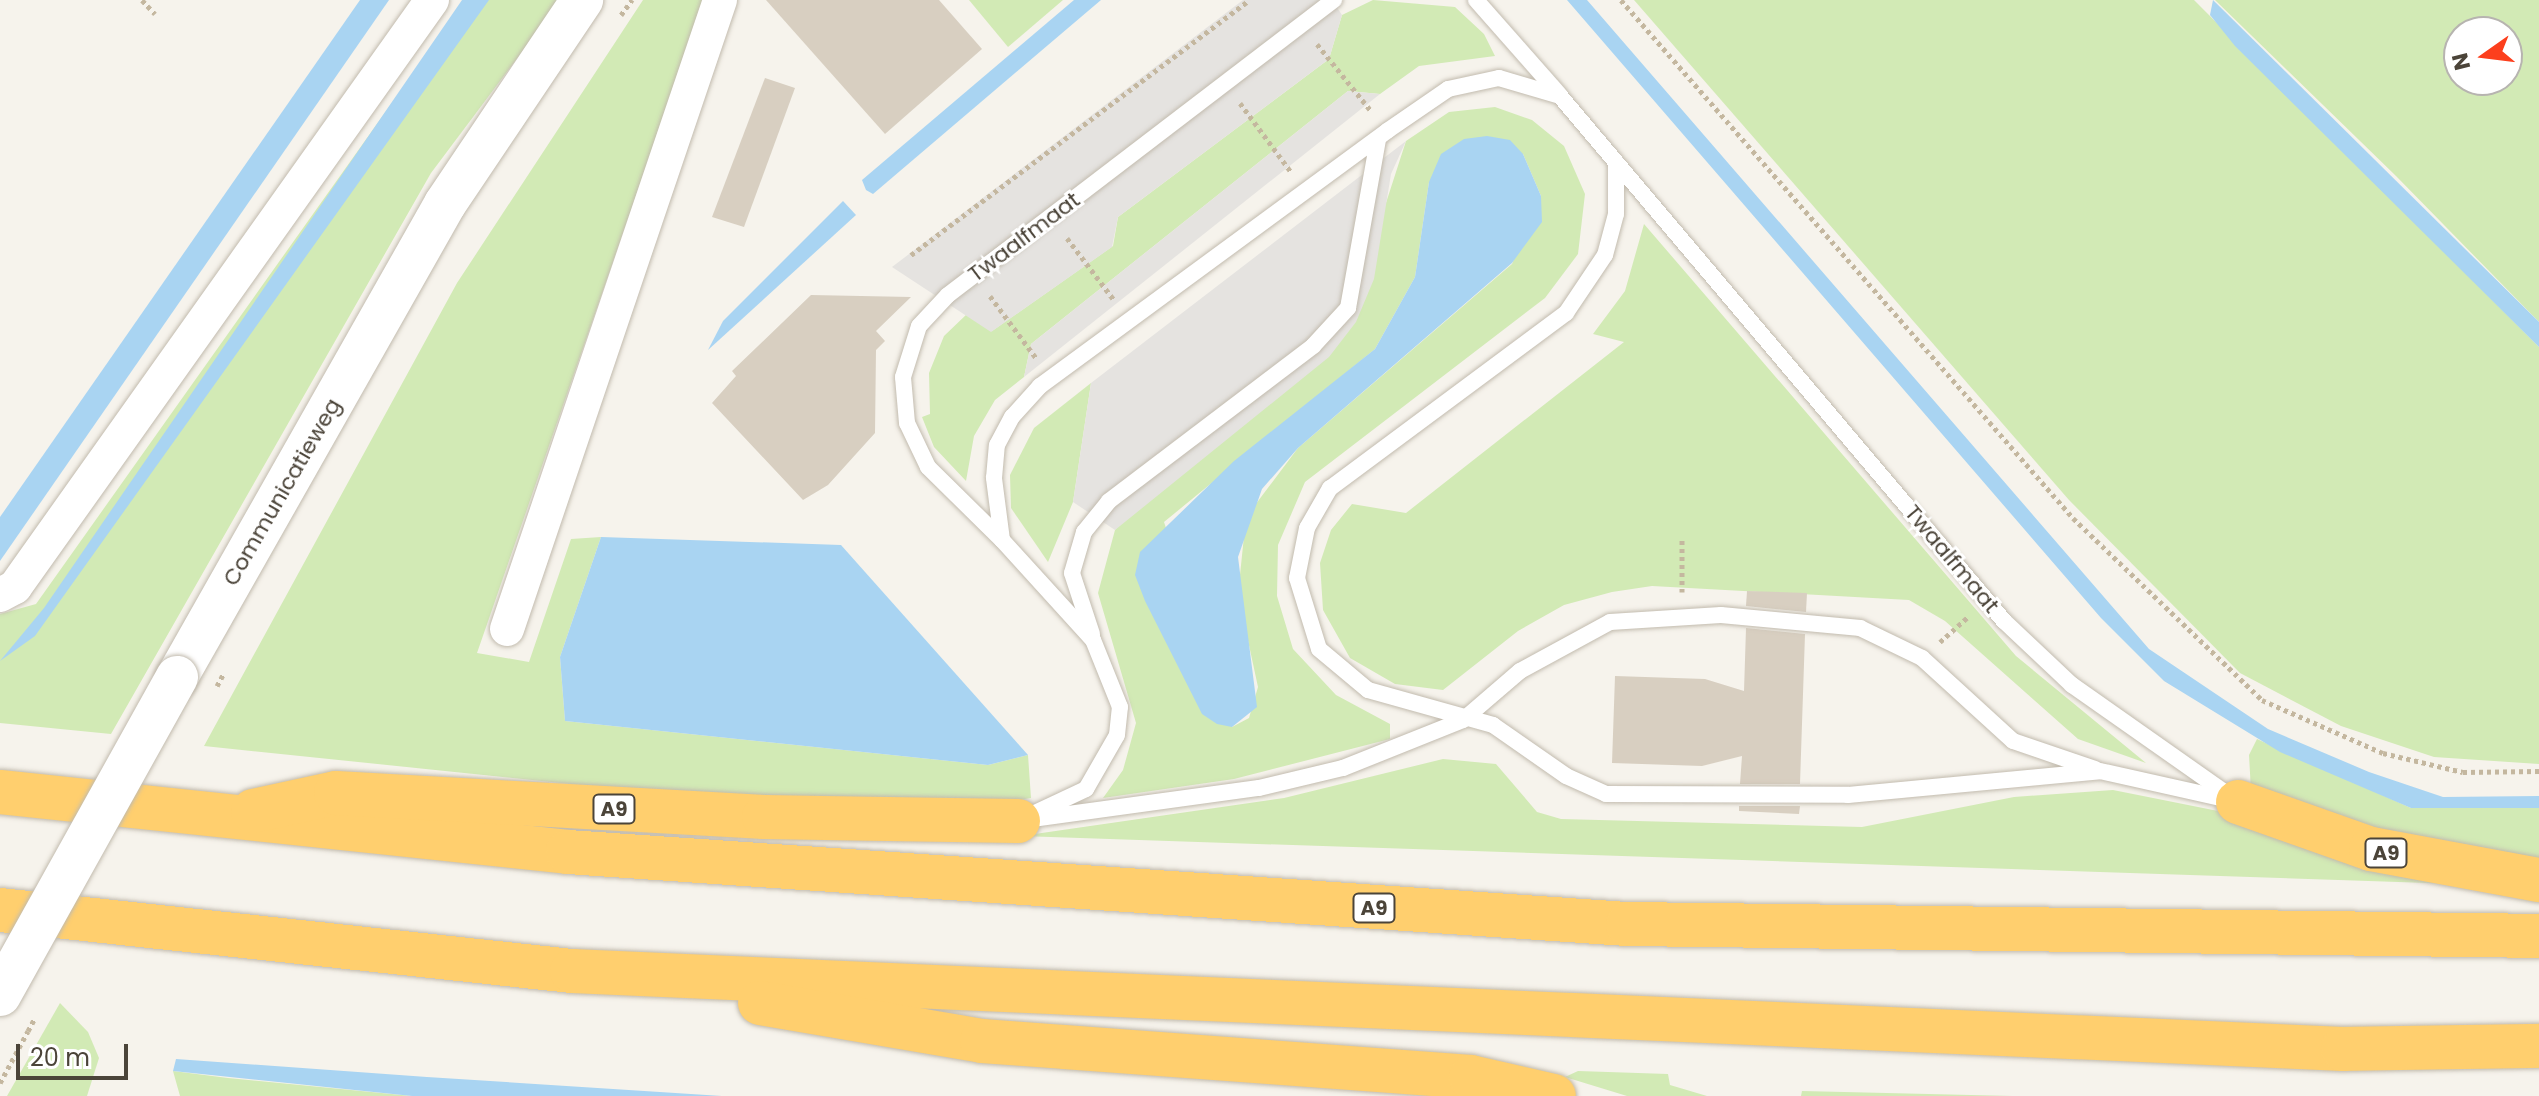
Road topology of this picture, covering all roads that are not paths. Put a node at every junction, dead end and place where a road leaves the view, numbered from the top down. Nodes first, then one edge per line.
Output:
1 (432, 0) edge
2 (720, 0) edge
3 (1334, 0) edge
4 (1476, 0) edge
5 (598, 12) edge
6 (1560, 96) junction
7 (1382, 135) junction
8 (1616, 163) junction
9 (1002, 540) junction
10 (0, 595) edge
11 (507, 629) dead end
12 (1093, 640) junction
13 (1463, 720) junction
14 (2100, 771) junction
15 (0, 792) edge
16 (2238, 802) junction
17 (212, 820) junction
18 (1018, 821) junction
19 (2539, 880) edge
20 (0, 910) edge
21 (2539, 936) edge
22 (572, 971) junction
23 (0, 995) edge
24 (2539, 1046) edge
25 (1554, 1096) edge

1 - 10 street
2 - 11 street
3 - 9 lane, Twaalfmaat / A9
4 - 6 lane, Twaalfmaat / A9
5 - 23 street, Communicatieweg, bridge
6 - 7 lane
6 - 8 lane, Twaalfmaat / A9
7 - 9 lane
7 - 12 lane, Twaalfmaat / A9
8 - 13 lane, A9
8 - 16 lane, Twaalfmaat / A9
9 - 12 lane, Twaalfmaat / A9
12 - 18 lane, Twaalfmaat / A9
13 - 14 lane, A9
13 - 14 lane, A9
13 - 18 lane, A9
14 - 16 lane, A9
15 - 17 highway, A9
16 - 19 highway, A9
17 - 18 highway, A9
17 - 21 highway, A9
20 - 22 highway
22 - 24 highway
22 - 25 highway

